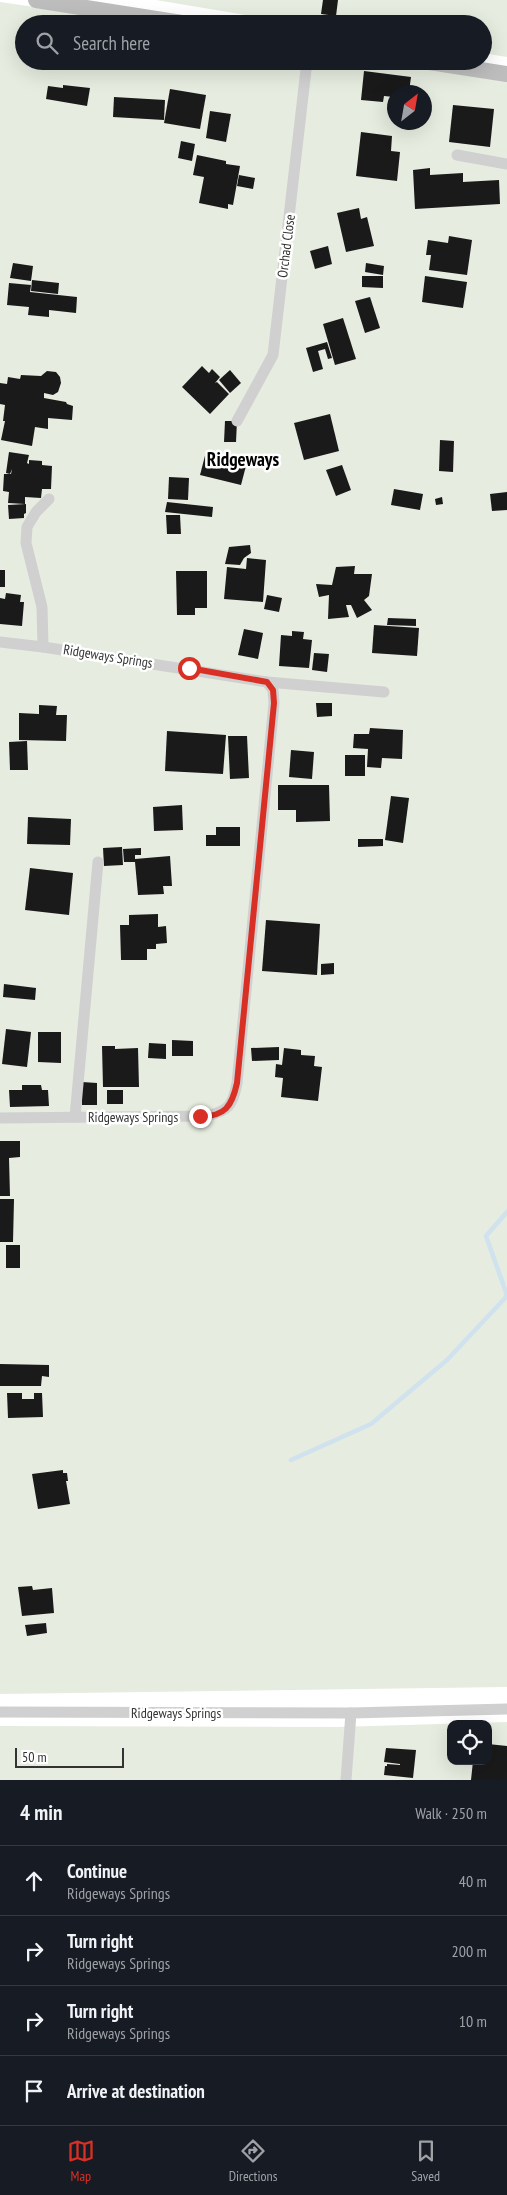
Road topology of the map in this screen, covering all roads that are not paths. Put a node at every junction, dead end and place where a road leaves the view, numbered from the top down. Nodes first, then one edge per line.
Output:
1 (36, 0) edge
2 (82, 3) edge
3 (143, 15) edge
4 (306, 70) edge
5 (481, 70) edge
6 (507, 74) edge
7 (457, 155) dead end
8 (507, 164) edge
9 (237, 421) dead end
10 (49, 499) dead end
11 (3, 642) edge
12 (43, 647) junction
13 (267, 682) junction
14 (384, 692) dead end
15 (98, 862) dead end
16 (75, 1117) junction
17 (0, 1118) edge
18 (507, 1709) edge
19 (0, 1712) edge
20 (351, 1713) junction
21 (346, 1780) edge

1 - 2 street
2 - 3 street
4 - 9 street, Orchad Close
5 - 6 street
7 - 8 street
10 - 12 street
11 - 12 street, Ridgeways Springs
12 - 13 street, Ridgeways Springs
13 - 14 street
13 - 16 street, Ridgeways Springs
15 - 16 street
16 - 17 street, Ridgeways Springs
18 - 20 street, Ridgeways Springs
19 - 20 street, Ridgeways Springs
20 - 21 street

